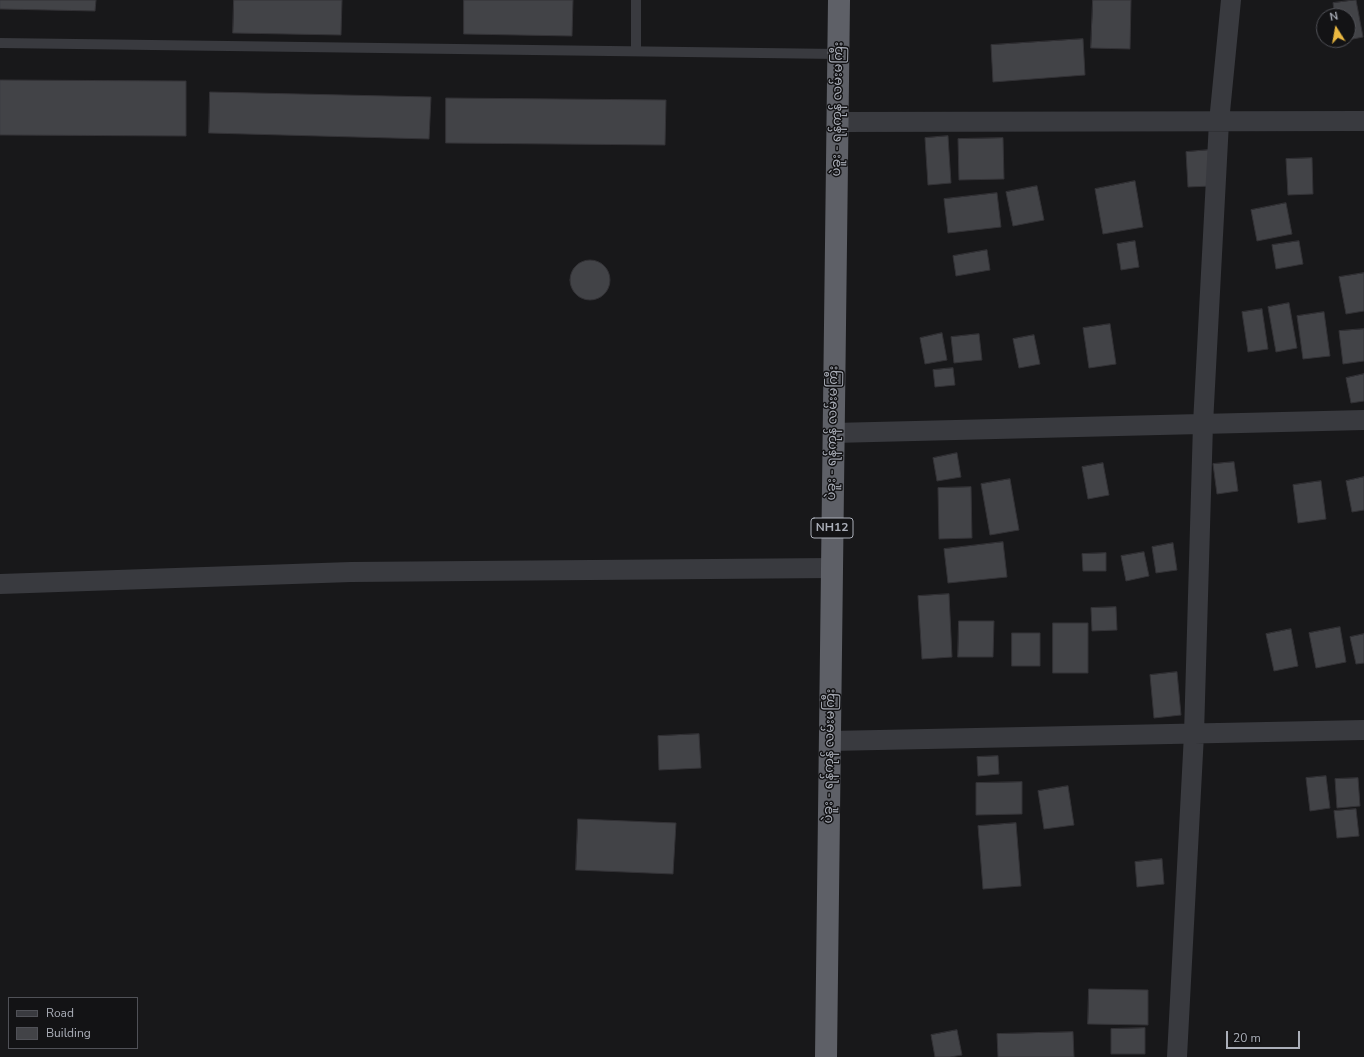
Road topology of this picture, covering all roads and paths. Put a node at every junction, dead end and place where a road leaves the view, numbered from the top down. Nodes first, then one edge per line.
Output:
1 (636, 0) edge
2 (839, 0) edge
3 (1231, 0) edge
4 (0, 43) edge
5 (636, 51) junction
6 (838, 54) junction
7 (837, 122) junction
8 (1219, 122) junction
9 (1364, 122) edge
10 (1364, 420) edge
11 (1204, 424) junction
12 (833, 434) junction
13 (832, 568) junction
14 (0, 584) edge
15 (1364, 730) edge
16 (1194, 734) junction
17 (830, 741) junction
18 (826, 1057) edge
19 (1177, 1057) edge

1 - 5 lane
2 - 6 highway, ပဲခူး - ရန်ကုန် လမ်းမကြီး / NH12
3 - 8 street
4 - 5 lane
5 - 6 lane
6 - 7 highway, ပဲခူး - ရန်ကုန် လမ်းမကြီး / NH12
7 - 8 street
7 - 12 highway, ပဲခူး - ရန်ကုန် လမ်းမကြီး / NH12
8 - 9 street
8 - 11 street
10 - 11 street
11 - 12 street
11 - 16 street
12 - 13 highway, ပဲခူး - ရန်ကုန် လမ်းမကြီး / NH12
13 - 14 street
13 - 17 highway, ပဲခူး - ရန်ကုန် လမ်းမကြီး / NH12
15 - 16 street
16 - 17 street
16 - 19 street
17 - 18 highway, ပဲခူး - ရန်ကုန် လမ်းမကြီး / NH12

